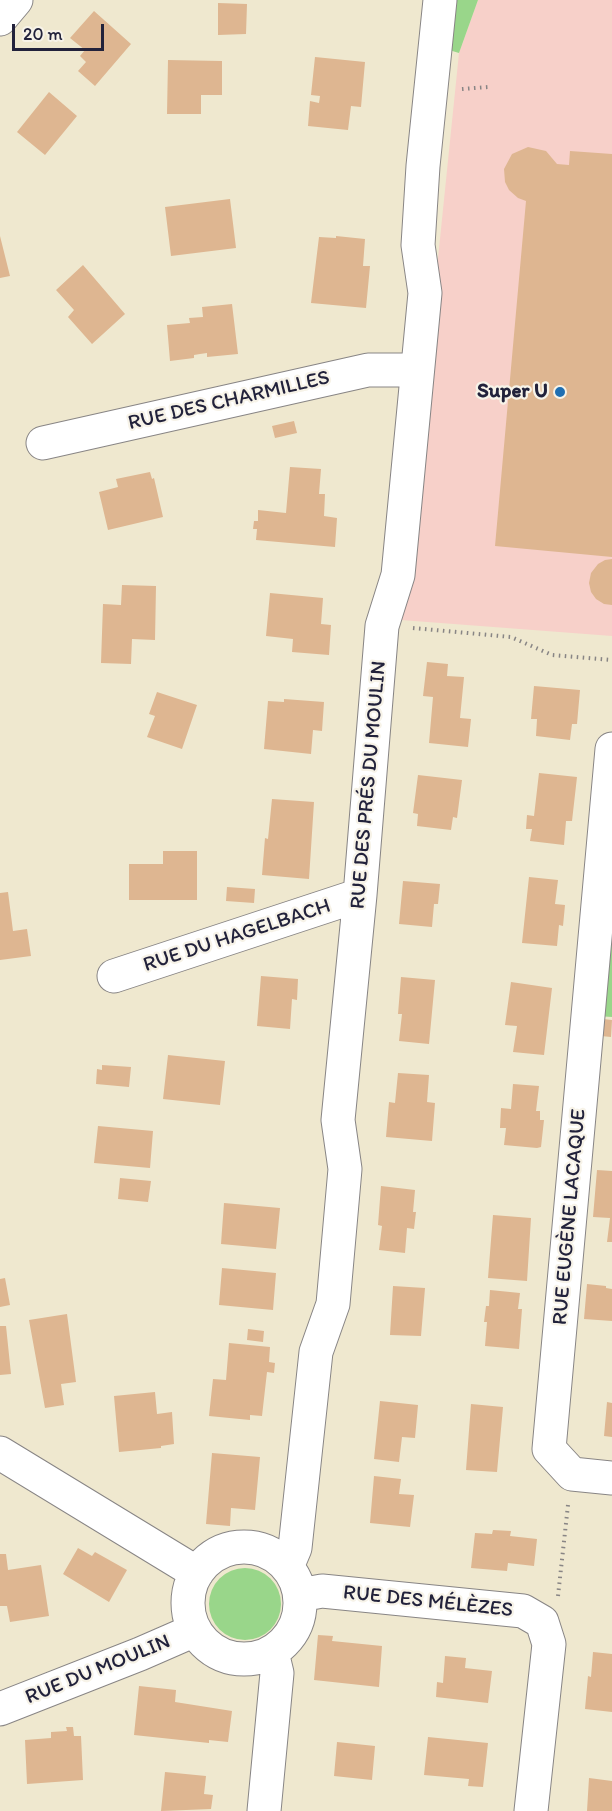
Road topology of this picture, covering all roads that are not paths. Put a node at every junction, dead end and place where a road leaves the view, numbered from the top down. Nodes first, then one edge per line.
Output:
1 (16, 0) edge
2 (440, 0) edge
3 (0, 19) edge
4 (417, 370) junction
5 (43, 442) dead end
6 (612, 749) edge
7 (360, 895) junction
8 (604, 912) edge
9 (114, 976) dead end
10 (0, 1453) edge
11 (612, 1478) edge
12 (197, 1573) junction
13 (293, 1581) junction
14 (195, 1630) junction
15 (272, 1652) junction
16 (0, 1709) edge
17 (264, 1811) edge
18 (531, 1811) edge

1 - 3 street
2 - 4 street, RUE DES PRÉS DU MOULIN
4 - 5 street, RUE DES CHARMILLES
4 - 7 street, RUE DES PRÉS DU MOULIN
6 - 8 street, RUE EUGÈNE LACAQUE
7 - 9 street, RUE DU HAGELBACH
7 - 13 street, RUE DES PRÉS DU MOULIN
8 - 11 street, RUE EUGÈNE LACAQUE
10 - 12 street
12 - 13 street
12 - 14 street
13 - 15 street
13 - 18 street, RUE DES MÉLÈZES
14 - 15 street
14 - 16 street, RUE DU MOULIN
15 - 17 street

